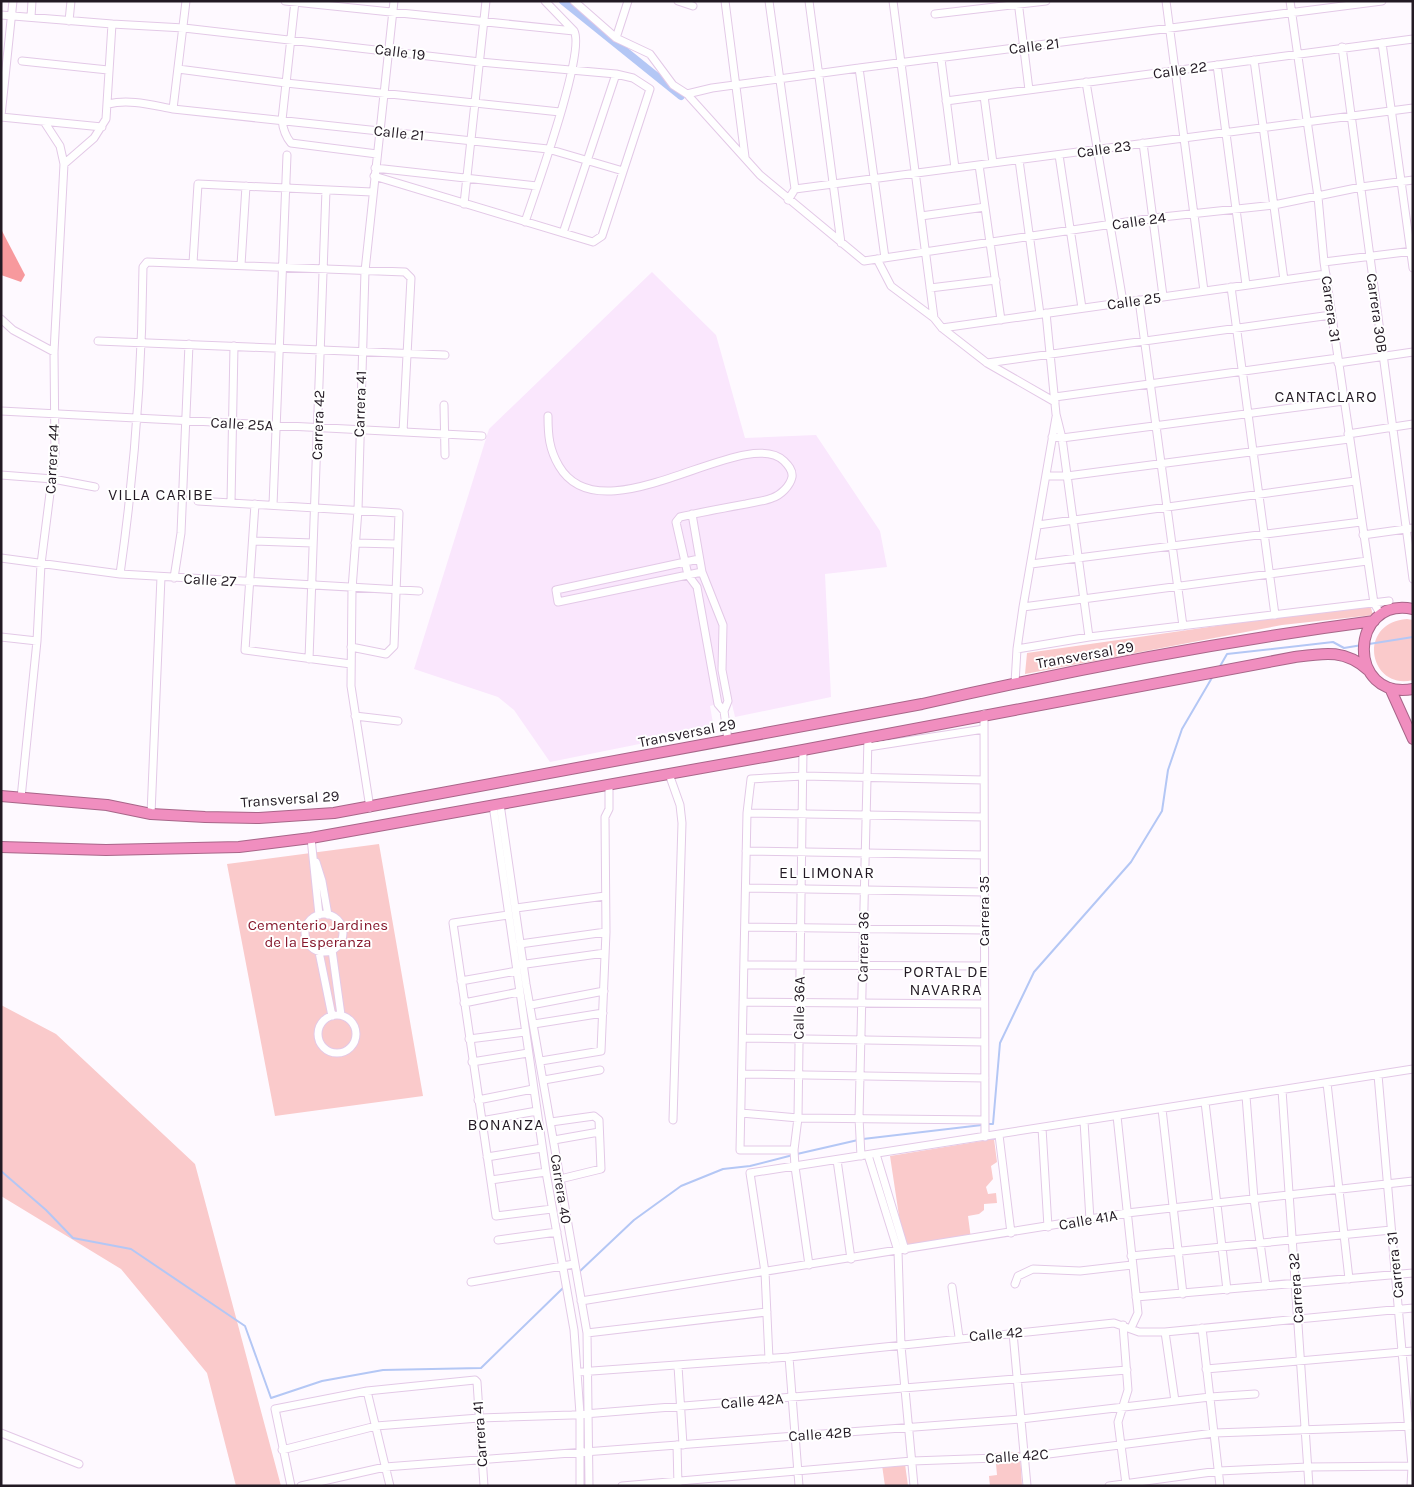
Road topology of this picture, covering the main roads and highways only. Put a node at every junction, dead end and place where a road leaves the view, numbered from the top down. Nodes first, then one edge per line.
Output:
1 (1413, 609) edge
2 (1377, 618) junction
3 (1368, 670) junction
4 (1390, 688) junction
5 (1413, 689) edge
6 (1413, 739) edge
7 (1, 796) edge
8 (1, 847) edge

1 - 2 highway, Transversal 29
2 - 3 highway
2 - 7 highway, Transversal 29
3 - 4 highway
3 - 8 highway
4 - 5 highway
4 - 6 highway

